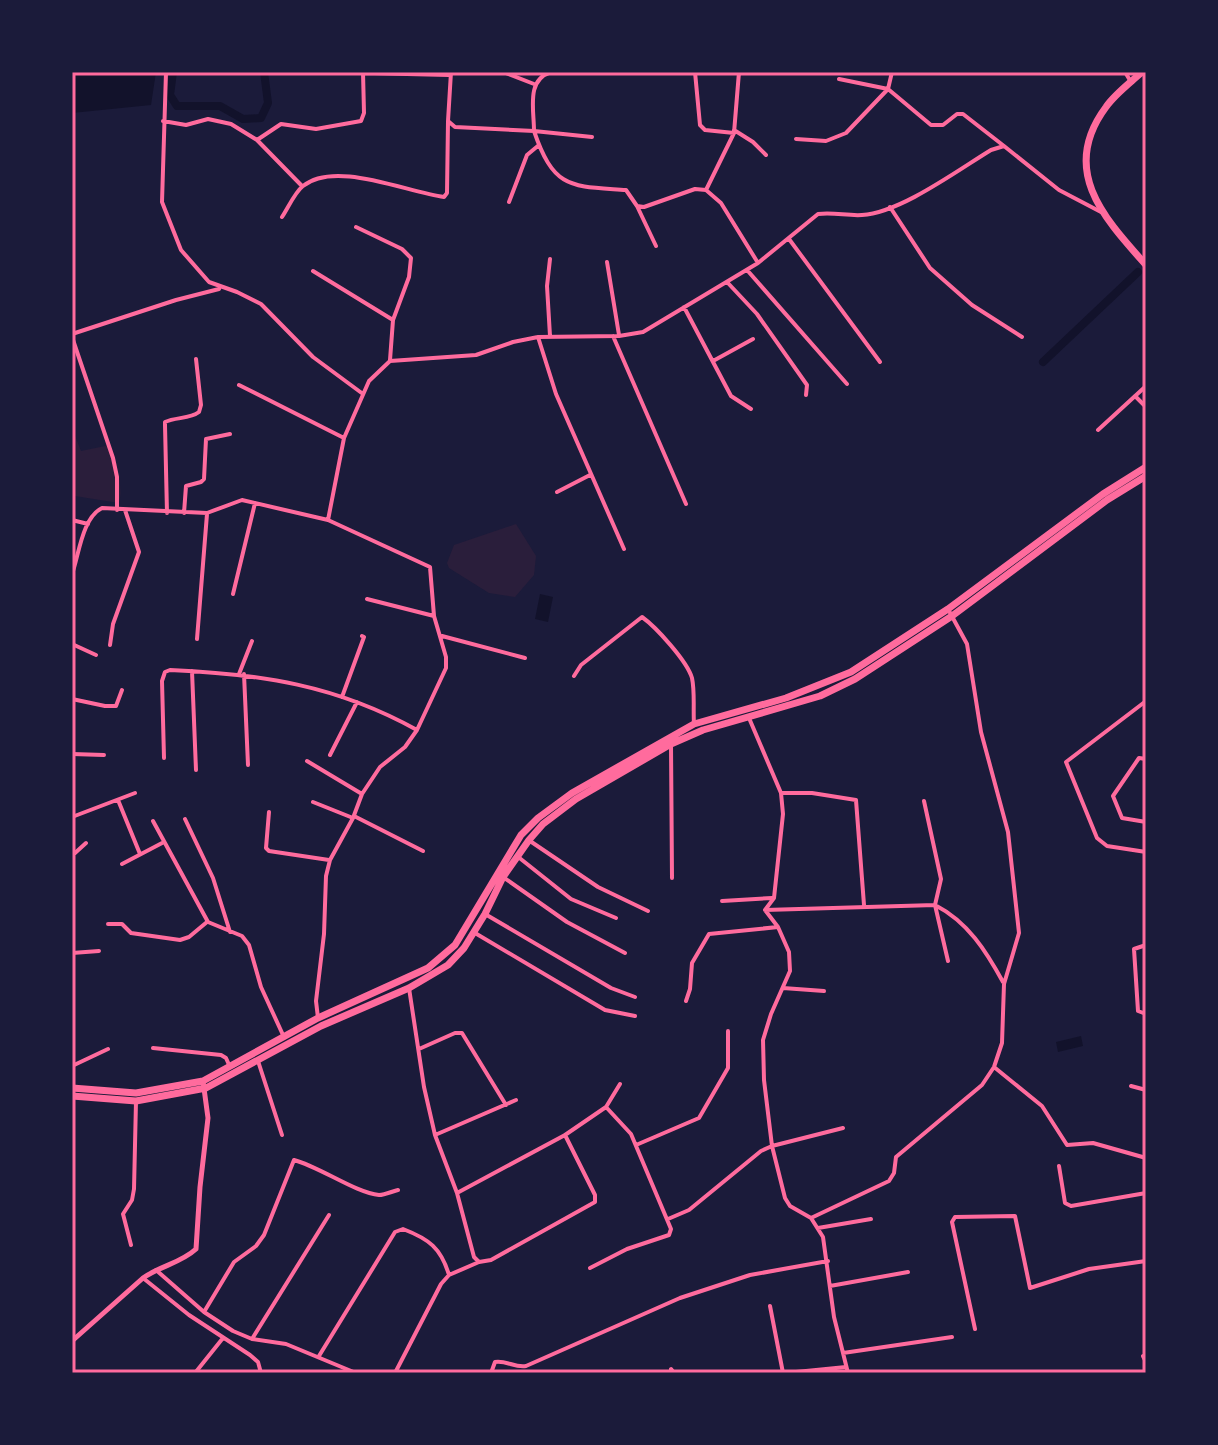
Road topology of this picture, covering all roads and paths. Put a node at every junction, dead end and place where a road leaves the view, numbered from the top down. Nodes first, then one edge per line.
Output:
1 (166, 72) edge
2 (363, 72) edge
3 (503, 72) edge
4 (551, 72) edge
5 (695, 72) edge
6 (739, 72) edge
7 (892, 72) edge
8 (1125, 72) edge
9 (1142, 72) edge
10 (430, 73) edge
11 (540, 73) edge
12 (450, 74) edge
13 (839, 79) dead end
14 (1131, 82) junction
15 (534, 84) junction
16 (888, 89) junction
17 (163, 121) junction
18 (448, 121) junction
19 (534, 131) junction
20 (734, 132) junction
21 (592, 137) dead end
22 (796, 139) dead end
23 (257, 140) junction
24 (539, 145) junction
25 (1004, 146) junction
26 (766, 155) dead end
27 (302, 186) junction
28 (706, 190) junction
29 (509, 202) dead end
30 (637, 206) junction
31 (890, 207) junction
32 (1101, 212) junction
33 (282, 217) dead end
34 (356, 227) dead end
35 (788, 238) junction
36 (656, 246) dead end
37 (550, 259) dead end
38 (607, 262) dead end
39 (758, 263) junction
40 (1146, 265) edge
41 (747, 270) junction
42 (313, 271) dead end
43 (727, 282) junction
44 (221, 289) junction
45 (684, 307) junction
46 (393, 320) junction
47 (72, 336) edge
48 (550, 336) junction
49 (616, 336) junction
50 (538, 337) junction
51 (1022, 337) dead end
52 (753, 339) dead end
53 (196, 359) dead end
54 (390, 361) junction
55 (713, 361) junction
56 (880, 362) dead end
57 (847, 384) dead end
58 (239, 385) dead end
59 (1146, 386) edge
60 (363, 394) junction
61 (806, 395) dead end
62 (1135, 396) junction
63 (1146, 407) edge
64 (751, 409) dead end
65 (1098, 430) dead end
66 (230, 434) dead end
67 (344, 438) junction
68 (1146, 467) edge
69 (590, 475) junction
70 (1146, 476) edge
71 (557, 492) dead end
72 (255, 503) junction
73 (686, 504) dead end
74 (117, 510) junction
75 (125, 510) junction
76 (167, 513) junction
77 (207, 513) junction
78 (184, 514) junction
79 (72, 520) edge
80 (328, 520) junction
81 (88, 524) junction
82 (624, 549) dead end
83 (72, 574) edge
84 (233, 594) dead end
85 (367, 599) dead end
86 (950, 612) junction
87 (434, 616) junction
88 (362, 636) dead end
89 (441, 636) junction
90 (197, 639) dead end
91 (252, 641) dead end
92 (72, 644) edge
93 (110, 645) dead end
94 (96, 655) dead end
95 (525, 658) dead end
96 (192, 671) junction
97 (242, 674) junction
98 (574, 676) dead end
99 (122, 690) dead end
100 (342, 697) junction
101 (72, 699) edge
102 (1146, 701) edge
103 (357, 702) junction
104 (748, 716) junction
105 (694, 724) junction
106 (417, 730) junction
107 (671, 744) junction
108 (72, 754) edge
109 (104, 755) dead end
110 (330, 755) dead end
111 (164, 758) dead end
112 (1146, 759) edge
113 (307, 761) dead end
114 (248, 765) dead end
115 (196, 770) dead end
116 (135, 793) dead end
117 (781, 793) junction
118 (362, 794) junction
119 (118, 800) junction
120 (924, 801) dead end
121 (313, 802) dead end
122 (269, 812) dead end
123 (72, 817) edge
124 (354, 817) junction
125 (185, 819) dead end
126 (153, 821) dead end
127 (1146, 822) edge
128 (529, 840) junction
129 (164, 842) junction
130 (86, 843) dead end
131 (423, 851) dead end
132 (1146, 852) edge
133 (72, 853) edge
134 (140, 854) junction
135 (517, 856) junction
136 (330, 860) junction
137 (122, 864) dead end
138 (503, 877) junction
139 (672, 878) dead end
140 (774, 898) junction
141 (722, 901) dead end
142 (864, 905) junction
143 (935, 905) junction
144 (765, 910) junction
145 (648, 911) dead end
146 (485, 914) junction
147 (616, 918) dead end
148 (208, 922) junction
149 (108, 924) dead end
150 (778, 927) junction
151 (230, 932) junction
152 (474, 932) junction
153 (1146, 945) edge
154 (99, 951) dead end
155 (72, 953) edge
156 (625, 953) dead end
157 (948, 961) dead end
158 (1004, 984) junction
159 (409, 988) junction
160 (783, 988) junction
161 (824, 991) dead end
162 (635, 997) dead end
163 (686, 1001) dead end
164 (1146, 1014) edge
165 (635, 1016) dead end
166 (319, 1022) junction
167 (728, 1031) dead end
168 (286, 1040) junction
169 (153, 1048) dead end
170 (108, 1049) dead end
171 (419, 1049) junction
172 (257, 1060) junction
173 (72, 1066) edge
174 (230, 1067) junction
175 (994, 1067) junction
176 (620, 1084) dead end
177 (204, 1085) junction
178 (1131, 1086) dead end
179 (72, 1088) edge
180 (1146, 1090) edge
181 (72, 1096) edge
182 (516, 1100) dead end
183 (136, 1101) junction
184 (506, 1105) junction
185 (606, 1107) junction
186 (843, 1128) dead end
187 (282, 1135) dead end
188 (435, 1135) junction
189 (565, 1135) junction
190 (636, 1145) junction
191 (772, 1146) junction
192 (1146, 1158) edge
193 (1059, 1166) dead end
194 (398, 1190) dead end
195 (457, 1193) junction
196 (1146, 1193) edge
197 (329, 1215) dead end
198 (811, 1218) junction
199 (668, 1219) junction
200 (871, 1219) dead end
201 (818, 1228) junction
202 (131, 1245) dead end
203 (828, 1261) junction
204 (1146, 1261) edge
205 (479, 1262) junction
206 (590, 1268) dead end
207 (155, 1270) junction
208 (908, 1272) dead end
209 (449, 1275) junction
210 (143, 1278) junction
211 (830, 1286) junction
212 (770, 1306) dead end
213 (204, 1312) junction
214 (975, 1329) dead end
215 (952, 1337) dead end
216 (223, 1338) junction
217 (252, 1339) junction
218 (72, 1341) edge
219 (843, 1353) junction
220 (319, 1356) junction
221 (1143, 1356) dead end
222 (1146, 1362) edge
223 (847, 1370) edge
224 (195, 1373) edge
225 (261, 1373) edge
226 (356, 1373) edge
227 (395, 1373) edge
228 (491, 1373) edge
229 (785, 1373) edge
230 (1090, 1373) edge
231 (1098, 1373) edge

1 - 17 street
2 - 10 street
2 - 23 street
3 - 15 street
4 - 11 street
5 - 20 street
6 - 20 street
7 - 16 street
8 - 14 street
9 - 14 main road
10 - 12 street
11 - 15 street
12 - 18 street
13 - 16 street
14 - 32 main road
15 - 19 street
16 - 22 street
16 - 25 street
17 - 23 street
17 - 44 street
18 - 19 street
18 - 27 street
19 - 21 street
19 - 24 street
20 - 26 street
20 - 28 street
23 - 27 street
24 - 29 street
24 - 30 street
25 - 31 street
25 - 32 street
27 - 33 street
28 - 30 street
28 - 39 street
30 - 36 street
31 - 35 street
31 - 51 street
32 - 40 main road
34 - 46 street
35 - 39 street
35 - 56 street
37 - 48 street
38 - 49 street
39 - 41 street
41 - 43 street
41 - 57 street
42 - 46 street
43 - 45 street
43 - 61 street
44 - 47 street
44 - 60 street
45 - 49 street
45 - 55 street
46 - 54 street
47 - 74 street
48 - 49 street
48 - 50 street
49 - 73 street
50 - 54 street
50 - 69 street
52 - 55 street
53 - 76 street
54 - 60 street
55 - 64 street
58 - 67 street
59 - 62 street
60 - 67 street
62 - 63 street
62 - 65 street
66 - 78 street
67 - 80 street
68 - 86 main road
69 - 71 street
69 - 82 street
70 - 86 main road
72 - 77 street
72 - 80 street
72 - 84 street
74 - 75 street
74 - 81 street
75 - 76 street
75 - 93 street
76 - 78 street
77 - 78 street
77 - 90 street
79 - 81 street
80 - 87 street
81 - 83 street
85 - 87 street
86 - 104 main road
86 - 105 main road
86 - 158 street
87 - 89 street
88 - 100 street
89 - 95 street
89 - 106 street
91 - 97 street
92 - 94 street
96 - 97 street
96 - 111 street
96 - 115 street
97 - 100 street
97 - 114 street
98 - 105 street
99 - 101 street
100 - 103 street
102 - 132 street
103 - 106 street
103 - 110 street
104 - 107 main road
104 - 117 street
105 - 166 main road
106 - 118 street
107 - 128 main road
107 - 139 street
108 - 109 street
112 - 127 street
113 - 118 street
116 - 119 street
117 - 140 street
117 - 142 street
118 - 124 street
119 - 123 street
119 - 134 street
120 - 143 street
121 - 124 street
122 - 136 street
124 - 131 street
124 - 136 street
125 - 151 street
126 - 129 street
128 - 135 main road
128 - 145 street
129 - 134 street
129 - 148 street
130 - 133 street
134 - 137 street
135 - 138 main road
135 - 147 street
136 - 166 street
138 - 146 main road
138 - 156 street
140 - 141 street
140 - 144 street
142 - 143 street
142 - 144 street
143 - 157 street
143 - 158 street
144 - 150 street
146 - 152 main road
146 - 162 street
148 - 149 street
148 - 151 street
150 - 160 street
150 - 163 street
151 - 168 street
152 - 159 main road
152 - 165 street
153 - 164 street
154 - 155 street
158 - 175 street
159 - 166 main road
159 - 171 street
160 - 161 street
160 - 191 street
166 - 168 main road
167 - 190 street
168 - 172 main road
168 - 174 main road
169 - 174 street
170 - 173 street
171 - 184 street
171 - 188 street
172 - 177 main road
172 - 187 street
174 - 177 main road
175 - 192 street
175 - 198 street
176 - 185 street
177 - 179 main road
177 - 183 main road
177 - 207 street
178 - 180 street
181 - 183 main road
182 - 184 street
183 - 202 street
184 - 188 street
185 - 189 street
185 - 190 street
186 - 191 street
188 - 195 street
189 - 195 street
189 - 205 street
190 - 199 street
191 - 198 street
191 - 199 street
193 - 196 street
194 - 213 street
195 - 205 street
197 - 217 street
198 - 201 street
199 - 206 street
200 - 201 street
201 - 203 street
203 - 211 street
203 - 228 street
204 - 214 street
205 - 209 street
207 - 210 street
207 - 213 street
208 - 211 street
209 - 220 street
209 - 227 street
210 - 216 street
210 - 218 street
211 - 219 street
212 - 229 street
213 - 217 street
215 - 219 street
216 - 224 street
216 - 225 street
217 - 220 street
219 - 223 street
220 - 226 street
221 - 222 street
223 - 229 street
230 - 231 street

